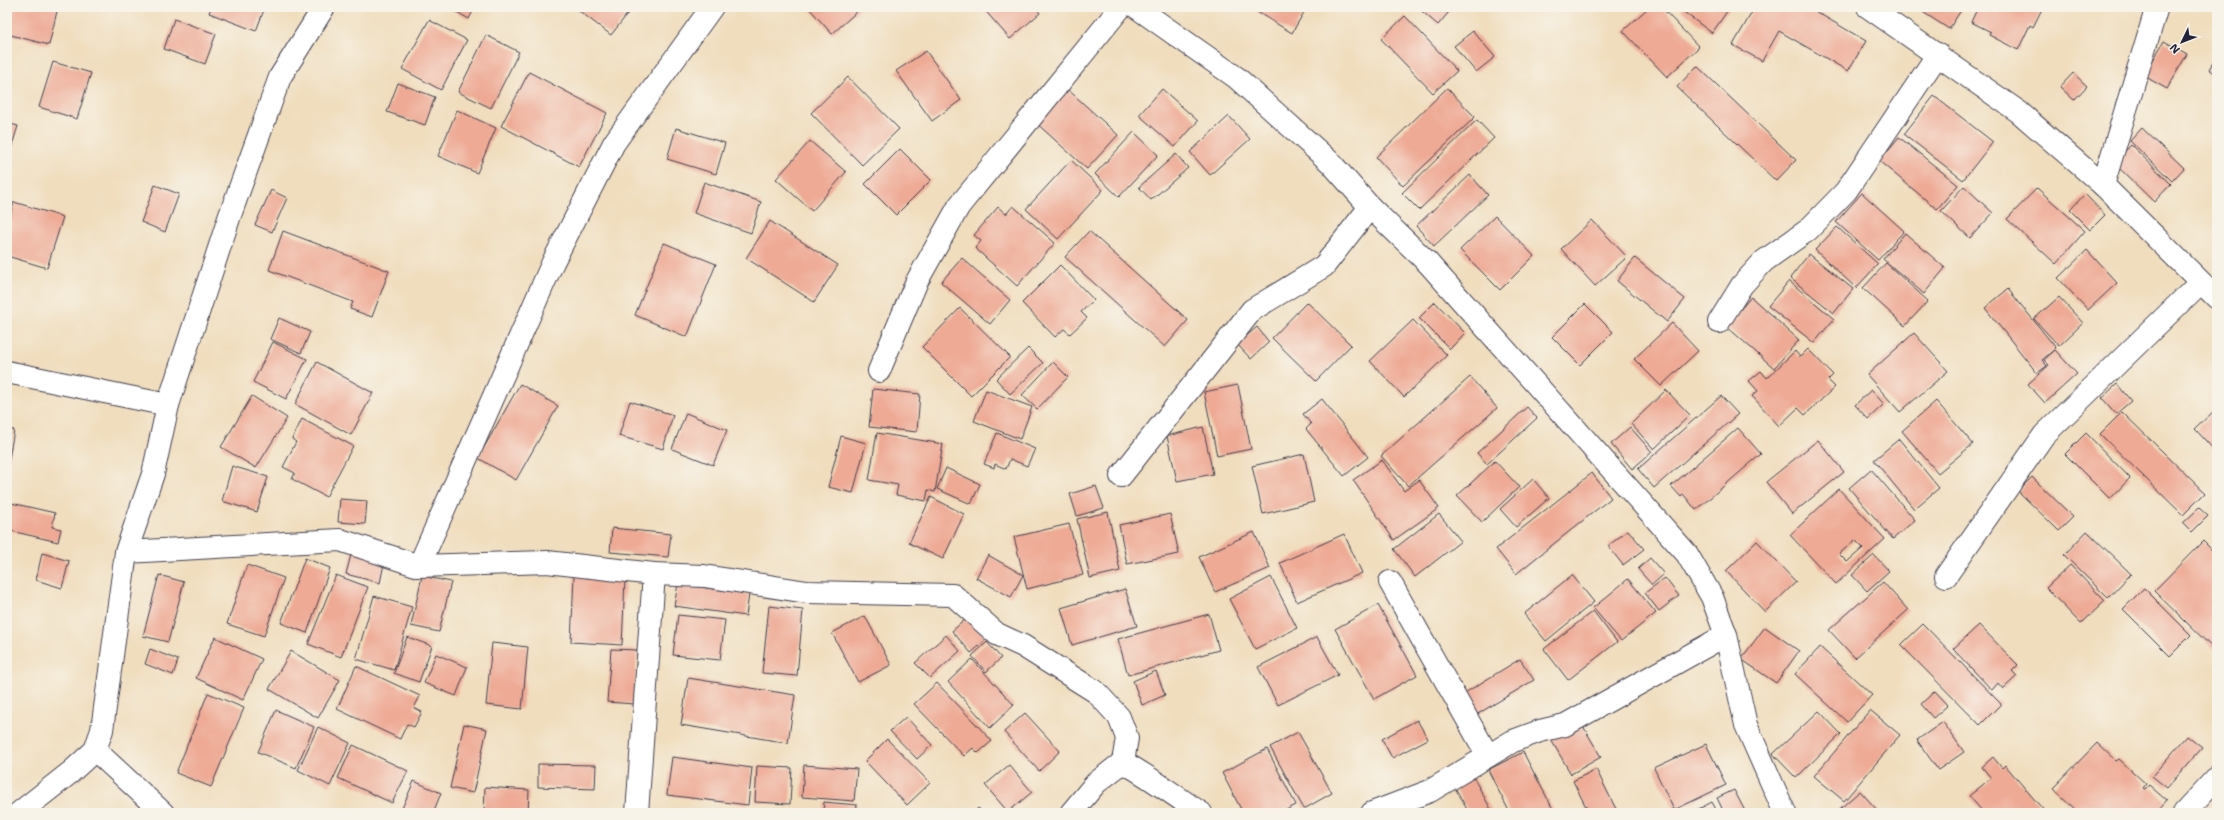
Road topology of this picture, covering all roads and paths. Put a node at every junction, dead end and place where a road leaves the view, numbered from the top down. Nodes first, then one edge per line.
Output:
1 (324, 7) edge
2 (712, 7) edge
3 (1121, 7) edge
4 (1136, 7) edge
5 (1868, 7) edge
6 (2156, 7) edge
7 (1938, 54) junction
8 (2103, 185) junction
9 (1370, 207) junction
10 (2200, 283) junction
11 (2217, 298) edge
12 (1719, 322) dead end
13 (880, 371) dead end
14 (7, 372) edge
15 (168, 405) junction
16 (1121, 476) dead end
17 (126, 552) junction
18 (420, 566) junction
19 (654, 574) junction
20 (1946, 576) dead end
21 (1390, 582) dead end
22 (1726, 635) junction
23 (95, 750) junction
24 (1488, 756) junction
25 (1123, 762) junction
26 (2217, 777) edge
27 (19, 813) edge
28 (163, 813) edge
29 (637, 813) edge
30 (1071, 813) edge
31 (1201, 813) edge
32 (1372, 813) edge
33 (1785, 813) edge
34 (2184, 813) edge

1 - 15 street
2 - 18 street
3 - 13 street
4 - 9 street
5 - 7 street
6 - 8 street
7 - 8 street
7 - 12 street
8 - 10 street
9 - 16 street
9 - 22 street
10 - 11 street
10 - 20 street
14 - 15 street
15 - 17 street
17 - 18 street
17 - 23 street
18 - 19 street
19 - 25 street
19 - 29 street
21 - 24 street
22 - 24 street
22 - 33 street
23 - 27 street
23 - 28 street
24 - 32 street
25 - 30 street
25 - 31 street
26 - 34 street

